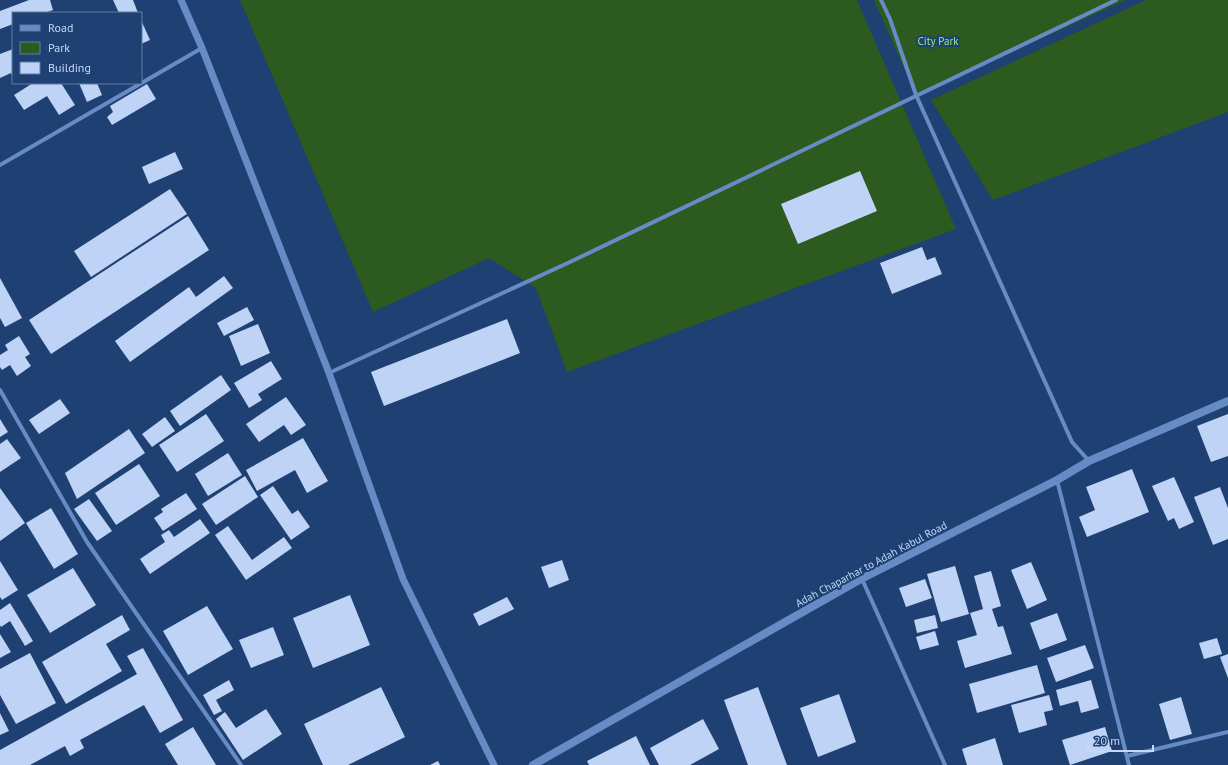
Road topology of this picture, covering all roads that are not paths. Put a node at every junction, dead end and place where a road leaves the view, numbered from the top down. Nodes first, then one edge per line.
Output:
1 (181, 0) edge
2 (881, 0) edge
3 (1116, 0) edge
4 (202, 48) junction
5 (142, 83) edge
6 (140, 84) edge
7 (916, 95) junction
8 (0, 165) edge
9 (329, 373) junction
10 (0, 390) edge
11 (1228, 401) edge
12 (1089, 461) junction
13 (1058, 480) junction
14 (862, 579) junction
15 (1228, 732) edge
16 (1127, 756) junction
17 (241, 765) edge
18 (494, 765) edge
19 (533, 765) edge
20 (945, 765) edge
21 (1129, 765) edge

1 - 4 street
2 - 7 street
3 - 7 street
4 - 5 street
4 - 9 street
6 - 8 street
7 - 9 street
7 - 12 street
9 - 18 street
10 - 17 street
11 - 12 main road, Adah Chaparhar to Adah Kabul Road
12 - 13 main road, Adah Chaparhar to Adah Kabul Road
13 - 14 main road, Adah Chaparhar to Adah Kabul Road
13 - 16 street
14 - 19 main road, Adah Chaparhar to Adah Kabul Road
14 - 20 street
15 - 16 street
16 - 21 street

